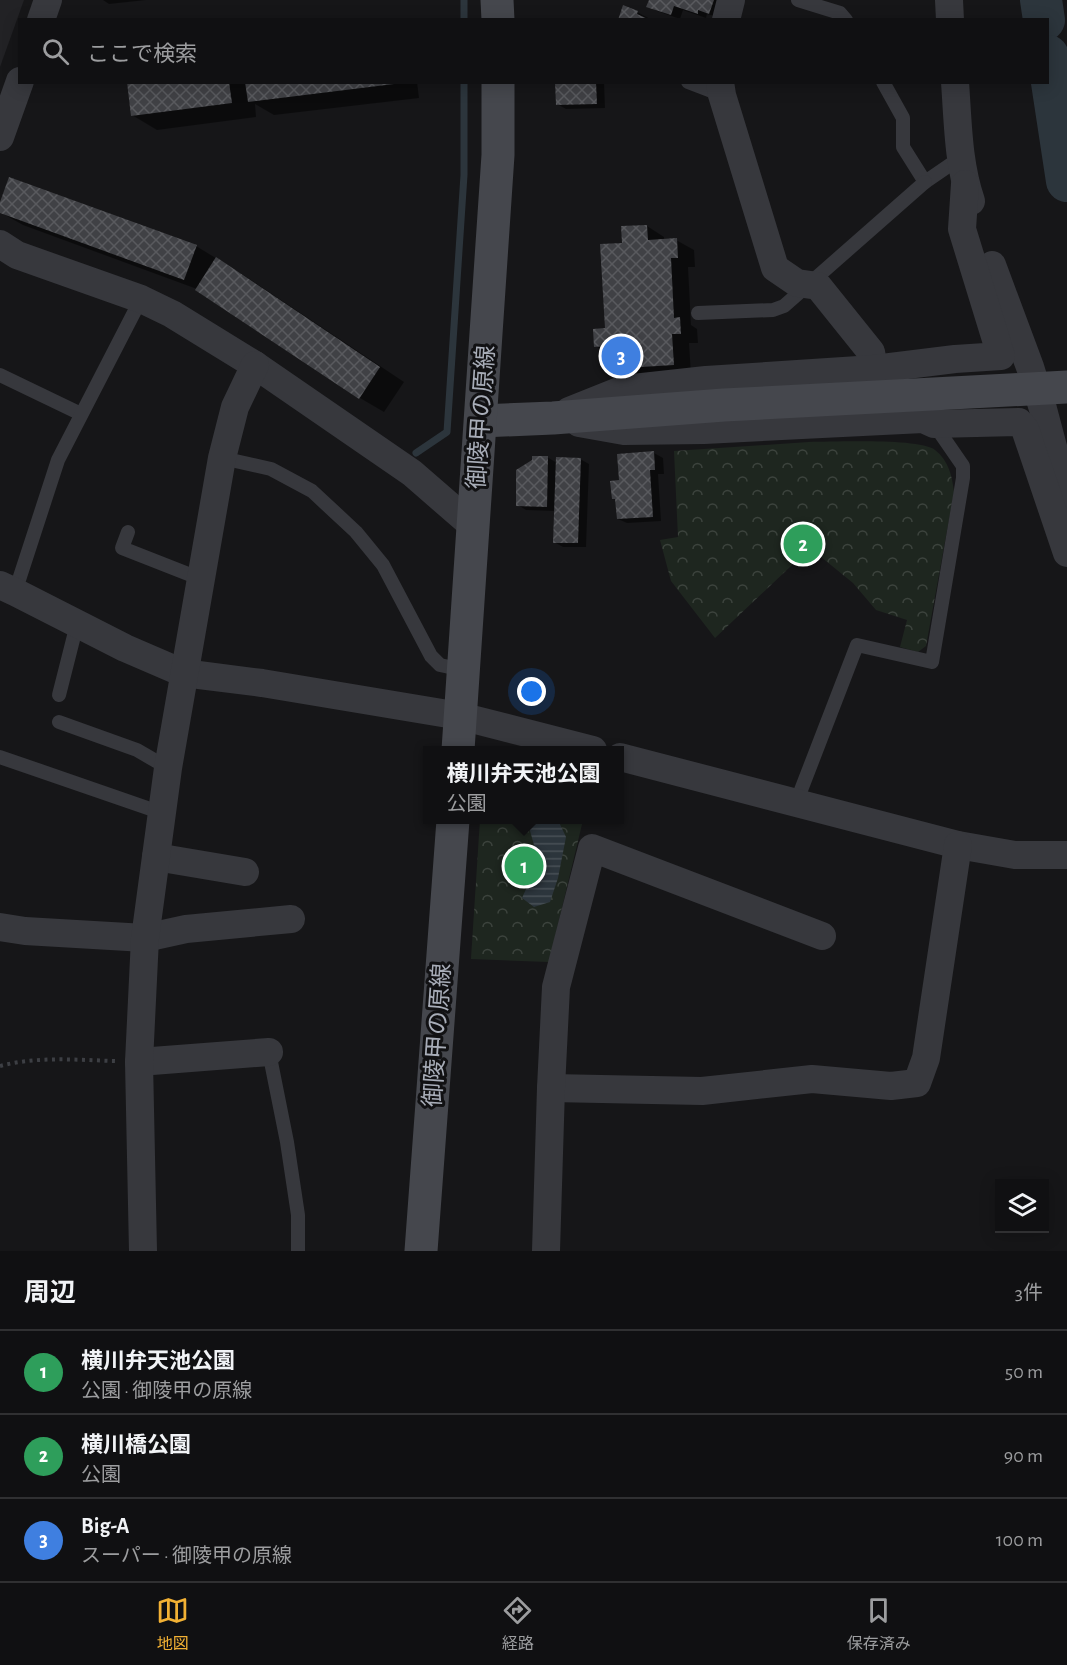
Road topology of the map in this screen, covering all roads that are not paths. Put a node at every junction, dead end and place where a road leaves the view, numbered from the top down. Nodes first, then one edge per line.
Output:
1 (48, 0) edge
2 (497, 0) edge
3 (730, 0) edge
4 (798, 0) edge
5 (949, 0) edge
6 (42, 18) edge
7 (498, 18) edge
8 (726, 18) edge
9 (844, 18) edge
10 (950, 18) edge
11 (19, 84) edge
12 (498, 84) edge
13 (697, 84) edge
14 (884, 84) edge
15 (955, 84) edge
16 (721, 89) edge
17 (0, 137) edge
18 (963, 171) junction
19 (925, 182) junction
20 (0, 244) edge
21 (807, 284) junction
22 (141, 299) junction
23 (698, 313) dead end
24 (255, 365) junction
25 (874, 369) junction
26 (0, 375) edge
27 (1049, 388) edge
28 (81, 414) junction
29 (553, 418) junction
30 (481, 421) junction
31 (934, 424) junction
32 (222, 458) junction
33 (1067, 500) edge
34 (473, 526) junction
35 (128, 532) dead end
36 (1067, 553) edge
37 (201, 579) junction
38 (8, 589) edge
39 (77, 624) junction
40 (464, 670) junction
41 (183, 673) junction
42 (59, 695) dead end
43 (460, 716) junction
44 (59, 722) dead end
45 (458, 746) edge
46 (577, 746) edge
47 (0, 757) edge
48 (624, 758) edge
49 (168, 768) junction
50 (796, 802) junction
51 (162, 813) junction
52 (453, 824) edge
53 (958, 845) junction
54 (1067, 855) edge
55 (156, 857) junction
56 (245, 872) dead end
57 (291, 919) dead end
58 (0, 927) edge
59 (822, 936) dead end
60 (145, 938) junction
61 (269, 1052) joint
62 (139, 1062) junction
63 (551, 1088) junction
64 (143, 1251) edge
65 (149, 1251) edge
66 (298, 1251) edge
67 (421, 1251) edge
68 (546, 1251) edge

1 - 6 street
2 - 7 street
3 - 8 street
4 - 9 lane
5 - 10 street
11 - 17 street
12 - 30 street, 御陵甲の原線
13 - 16 lane
14 - 19 lane
15 - 18 street
16 - 21 street
18 - 19 lane
18 - 25 street
18 - 27 street
19 - 21 lane
20 - 22 street
21 - 23 lane
21 - 25 street
22 - 24 street
22 - 28 lane
24 - 32 street
24 - 34 street
25 - 29 street
26 - 28 lane
27 - 29 street
27 - 33 street
28 - 38 lane
29 - 30 street
29 - 31 street
30 - 34 street, 御陵甲の原線
31 - 36 street
31 - 50 lane
32 - 37 street
32 - 40 lane
34 - 40 street, 御陵甲の原線
35 - 37 lane
37 - 41 street
38 - 39 street
39 - 41 street
39 - 42 lane
40 - 43 street, 御陵甲の原線
41 - 43 street
41 - 49 street
43 - 45 street, 御陵甲の原線
43 - 46 street
44 - 49 lane
47 - 51 lane
48 - 50 street
49 - 51 street
50 - 53 street
51 - 55 street
52 - 67 street, 御陵甲の原線
53 - 54 street
53 - 63 street
55 - 56 street
55 - 60 street
57 - 60 street
58 - 60 street
59 - 63 street
60 - 62 street
61 - 62 street
61 - 66 lane
62 - 64 street
63 - 68 street
64 - 65 lane

